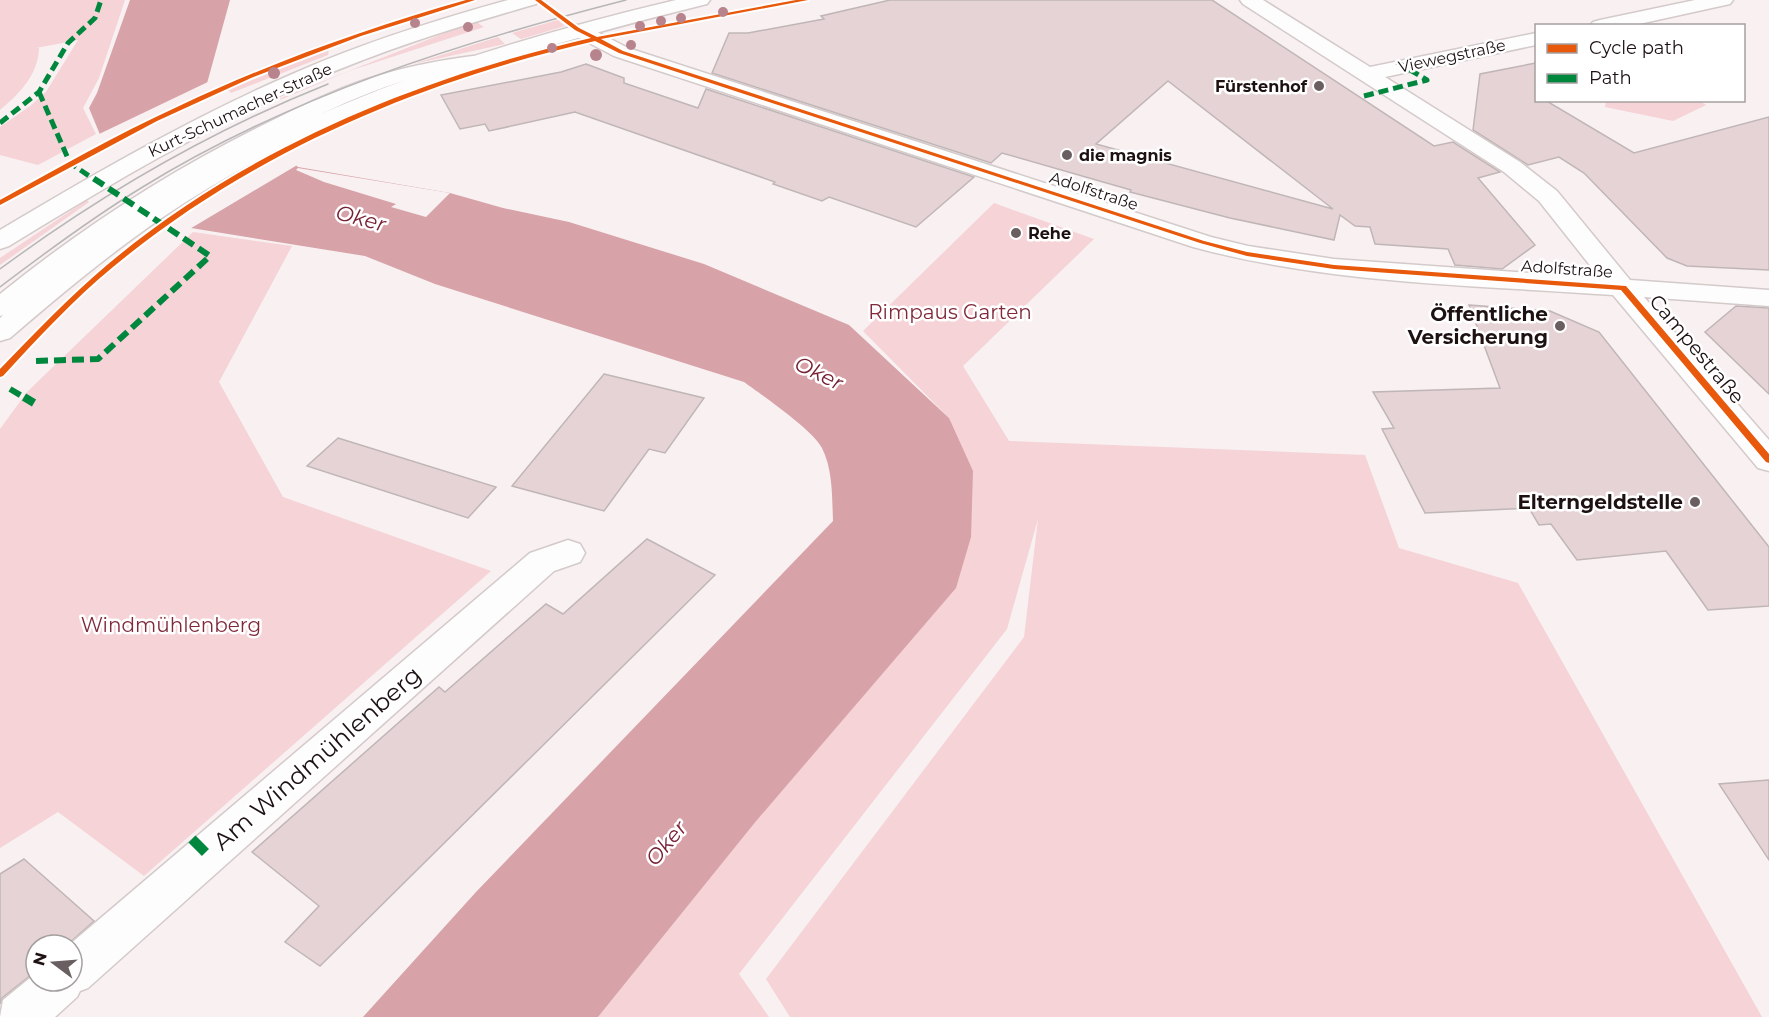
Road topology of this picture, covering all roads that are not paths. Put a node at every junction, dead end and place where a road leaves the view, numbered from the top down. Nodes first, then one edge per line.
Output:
1 (529, 0) edge
2 (700, 0) edge
3 (1250, 0) edge
4 (1723, 0) edge
5 (1609, 24) edge
6 (577, 29) junction
7 (1535, 39) edge
8 (1367, 74) junction
9 (131, 218) junction
10 (0, 241) edge
11 (1623, 288) junction
12 (1769, 298) edge
13 (0, 308) edge
14 (0, 332) edge
15 (1769, 460) edge
16 (568, 554) dead end
17 (84, 962) edge
18 (47, 993) edge
19 (20, 1017) edge

1 - 10 street, Kurt-Schumacher-Straße
2 - 6 street
3 - 8 street, Campestraße
4 - 5 street
6 - 9 street
6 - 11 street, Adolfstraße
7 - 8 street, Viewegstraße
8 - 11 street, Campestraße
9 - 13 street
9 - 14 street
11 - 12 street, Adolfstraße
11 - 15 street, Campestraße
16 - 17 street, Am Windmühlenberg
18 - 19 street

